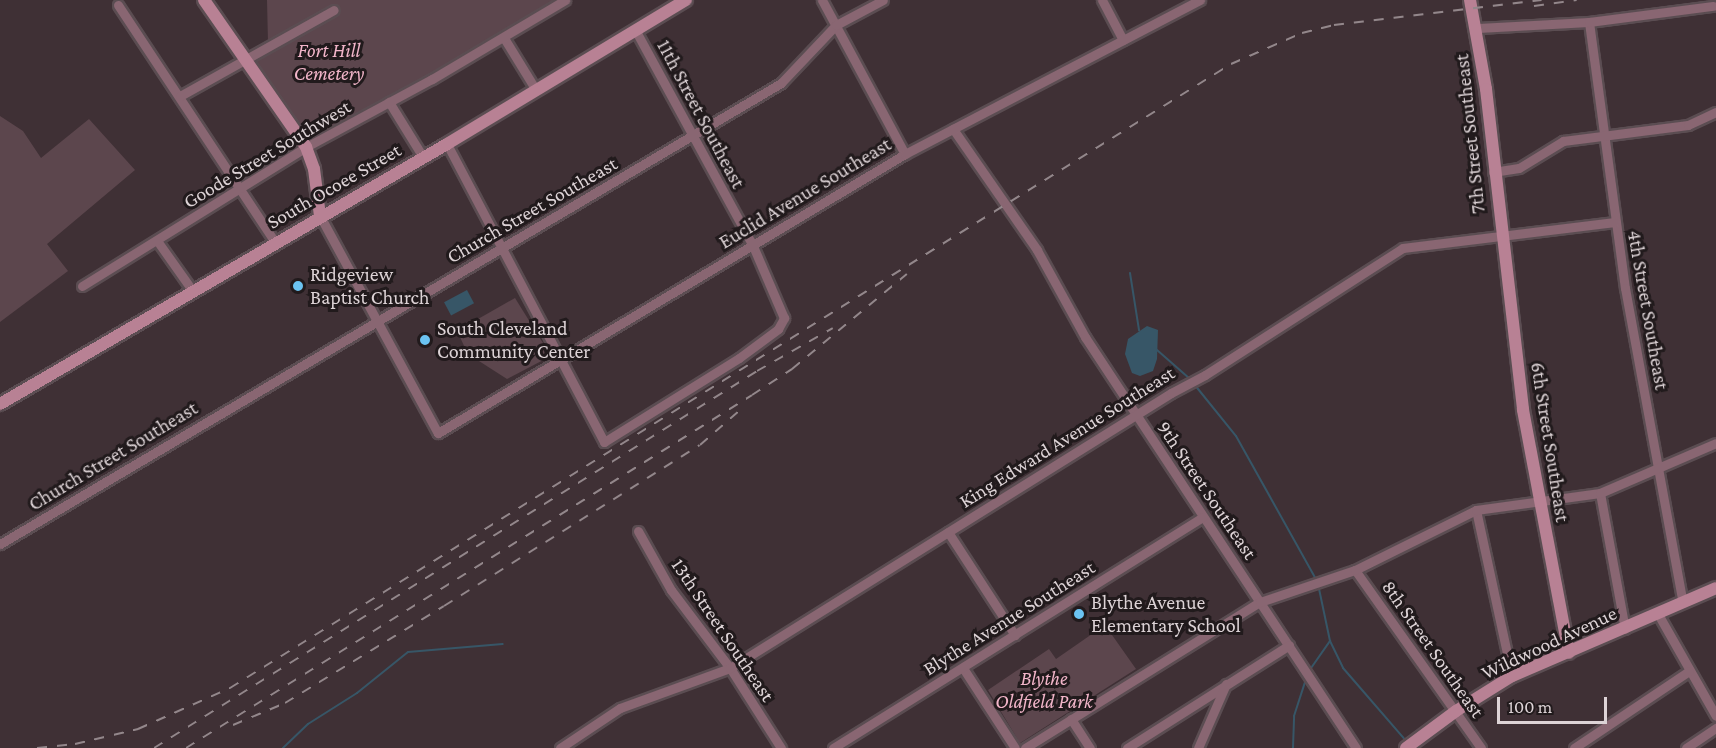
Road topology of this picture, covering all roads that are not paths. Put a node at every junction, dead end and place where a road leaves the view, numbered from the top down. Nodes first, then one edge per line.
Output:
1 (204, 0) edge
2 (565, 0) edge
3 (686, 0) edge
4 (822, 0) edge
5 (883, 0) edge
6 (1102, 0) edge
7 (1200, 0) edge
8 (1470, 0) edge
9 (118, 5) dead end
10 (1713, 6) dead end
11 (334, 10) dead end
12 (1588, 22) junction
13 (836, 25) junction
14 (1478, 28) junction
15 (636, 31) junction
16 (504, 38) junction
17 (1123, 40) junction
18 (247, 59) junction
19 (536, 90) junction
20 (180, 96) junction
21 (389, 102) junction
22 (1715, 115) edge
23 (953, 129) junction
24 (692, 136) junction
25 (1603, 137) junction
26 (447, 144) junction
27 (306, 147) junction
28 (904, 154) junction
29 (423, 157) junction
30 (1493, 172) junction
31 (242, 189) junction
32 (320, 216) junction
33 (1614, 222) junction
34 (1501, 235) junction
35 (158, 242) junction
36 (275, 242) junction
37 (753, 246) junction
38 (504, 249) junction
39 (82, 286) dead end
40 (192, 290) junction
41 (377, 320) junction
42 (561, 360) junction
43 (0, 404) edge
44 (1135, 416) junction
45 (1716, 444) edge
46 (1659, 470) junction
47 (1600, 493) junction
48 (1539, 500) junction
49 (1476, 510) junction
50 (1203, 517) junction
51 (638, 531) dead end
52 (948, 532) junction
53 (0, 544) edge
54 (1355, 570) junction
55 (1716, 588) edge
56 (1260, 602) junction
57 (1683, 603) junction
58 (1658, 614) junction
59 (1625, 629) junction
60 (1015, 635) junction
61 (1289, 645) junction
62 (1569, 653) junction
63 (730, 668) junction
64 (963, 668) junction
65 (1689, 671) junction
66 (1512, 676) junction
67 (1226, 684) junction
68 (1456, 711) junction
69 (1716, 716) edge
70 (1071, 719) junction
71 (1716, 728) edge
72 (560, 748) edge
73 (781, 748) edge
74 (833, 748) edge
75 (1015, 748) edge
76 (1025, 748) edge
77 (1090, 748) edge
78 (1127, 748) edge
79 (1198, 748) edge
80 (1356, 748) edge
81 (1407, 748) edge
82 (1481, 748) edge
83 (1574, 748) edge
84 (1686, 748) edge

1 - 18 street
2 - 16 street, Goode Street Southwest
3 - 15 street, South Ocoee Street
4 - 13 street
5 - 13 street, Church Street Southeast
6 - 17 street
7 - 17 street, Euclid Avenue Southeast
8 - 14 street, 7th Street Southeast
9 - 20 street
10 - 12 street
11 - 18 street
12 - 14 street
12 - 25 street, 4th Street Southeast
13 - 24 street, Church Street Southeast
13 - 28 street
14 - 30 street, 7th Street Southeast
15 - 19 street, South Ocoee Street
15 - 24 street, 11th Street Southeast
16 - 19 street
16 - 21 street, Goode Street Southwest
17 - 23 street, Euclid Avenue Southeast
18 - 20 street
18 - 27 street
19 - 26 street, South Ocoee Street
20 - 31 street
21 - 27 street, Goode Street Southwest
21 - 29 street
22 - 25 street
23 - 28 street, Euclid Avenue Southeast
23 - 44 street, 9th Street Southeast
24 - 37 street, 11th Street Southeast
24 - 38 street, Church Street Southeast
25 - 30 street
25 - 33 street, 4th Street Southeast
26 - 29 street, South Ocoee Street
26 - 38 street
27 - 31 street, Goode Street Southwest
27 - 32 street
28 - 37 street, Euclid Avenue Southeast
29 - 32 street, South Ocoee Street
30 - 34 street, 7th Street Southeast
31 - 35 street, Goode Street Southwest
31 - 36 street
32 - 36 street, South Ocoee Street
32 - 41 street
33 - 34 street, King Edward Avenue Southeast
33 - 46 street, 4th Street Southeast
34 - 44 street, King Edward Avenue Southeast
34 - 48 street, 6th Street Southeast
35 - 39 street, Goode Street Southwest
35 - 40 street
36 - 40 street, South Ocoee Street
37 - 42 street, Euclid Avenue Southeast
37 - 42 street, 11th Street Southeast
38 - 41 street, Church Street Southeast
38 - 42 street
40 - 43 street, South Ocoee Street
41 - 42 street, Euclid Avenue Southeast
41 - 53 street, Church Street Southeast
44 - 50 street, 9th Street Southeast
44 - 52 street, King Edward Avenue Southeast
45 - 46 street
46 - 47 street
46 - 57 street, 4th Street Southeast
47 - 48 street
47 - 59 street
48 - 49 street
48 - 62 street, 6th Street Southeast
49 - 54 street
49 - 66 street
50 - 56 street, 9th Street Southeast
50 - 60 street, Blythe Avenue Southeast
51 - 63 street, 13th Street Southeast
52 - 60 street
52 - 63 street, King Edward Avenue Southeast
54 - 56 street
54 - 68 street, 8th Street Southeast
55 - 57 street, Wildwood Avenue
56 - 61 street, 9th Street Southeast
56 - 70 street
57 - 58 street, Wildwood Avenue
58 - 59 street, Wildwood Avenue
58 - 65 street
59 - 62 street, Wildwood Avenue
60 - 64 street, Blythe Avenue Southeast
61 - 67 street
61 - 80 street, 9th Street Southeast
62 - 66 street, Wildwood Avenue
63 - 72 street, King Edward Avenue Southeast
63 - 73 street, 13th Street Southeast
64 - 74 street, Blythe Avenue Southeast
64 - 75 street
65 - 69 street
65 - 83 street
66 - 68 street, Wildwood Avenue
67 - 78 street
67 - 79 street
68 - 81 street, Wildwood Avenue
68 - 82 street, 8th Street Southeast
70 - 76 street
70 - 77 street
71 - 84 street

